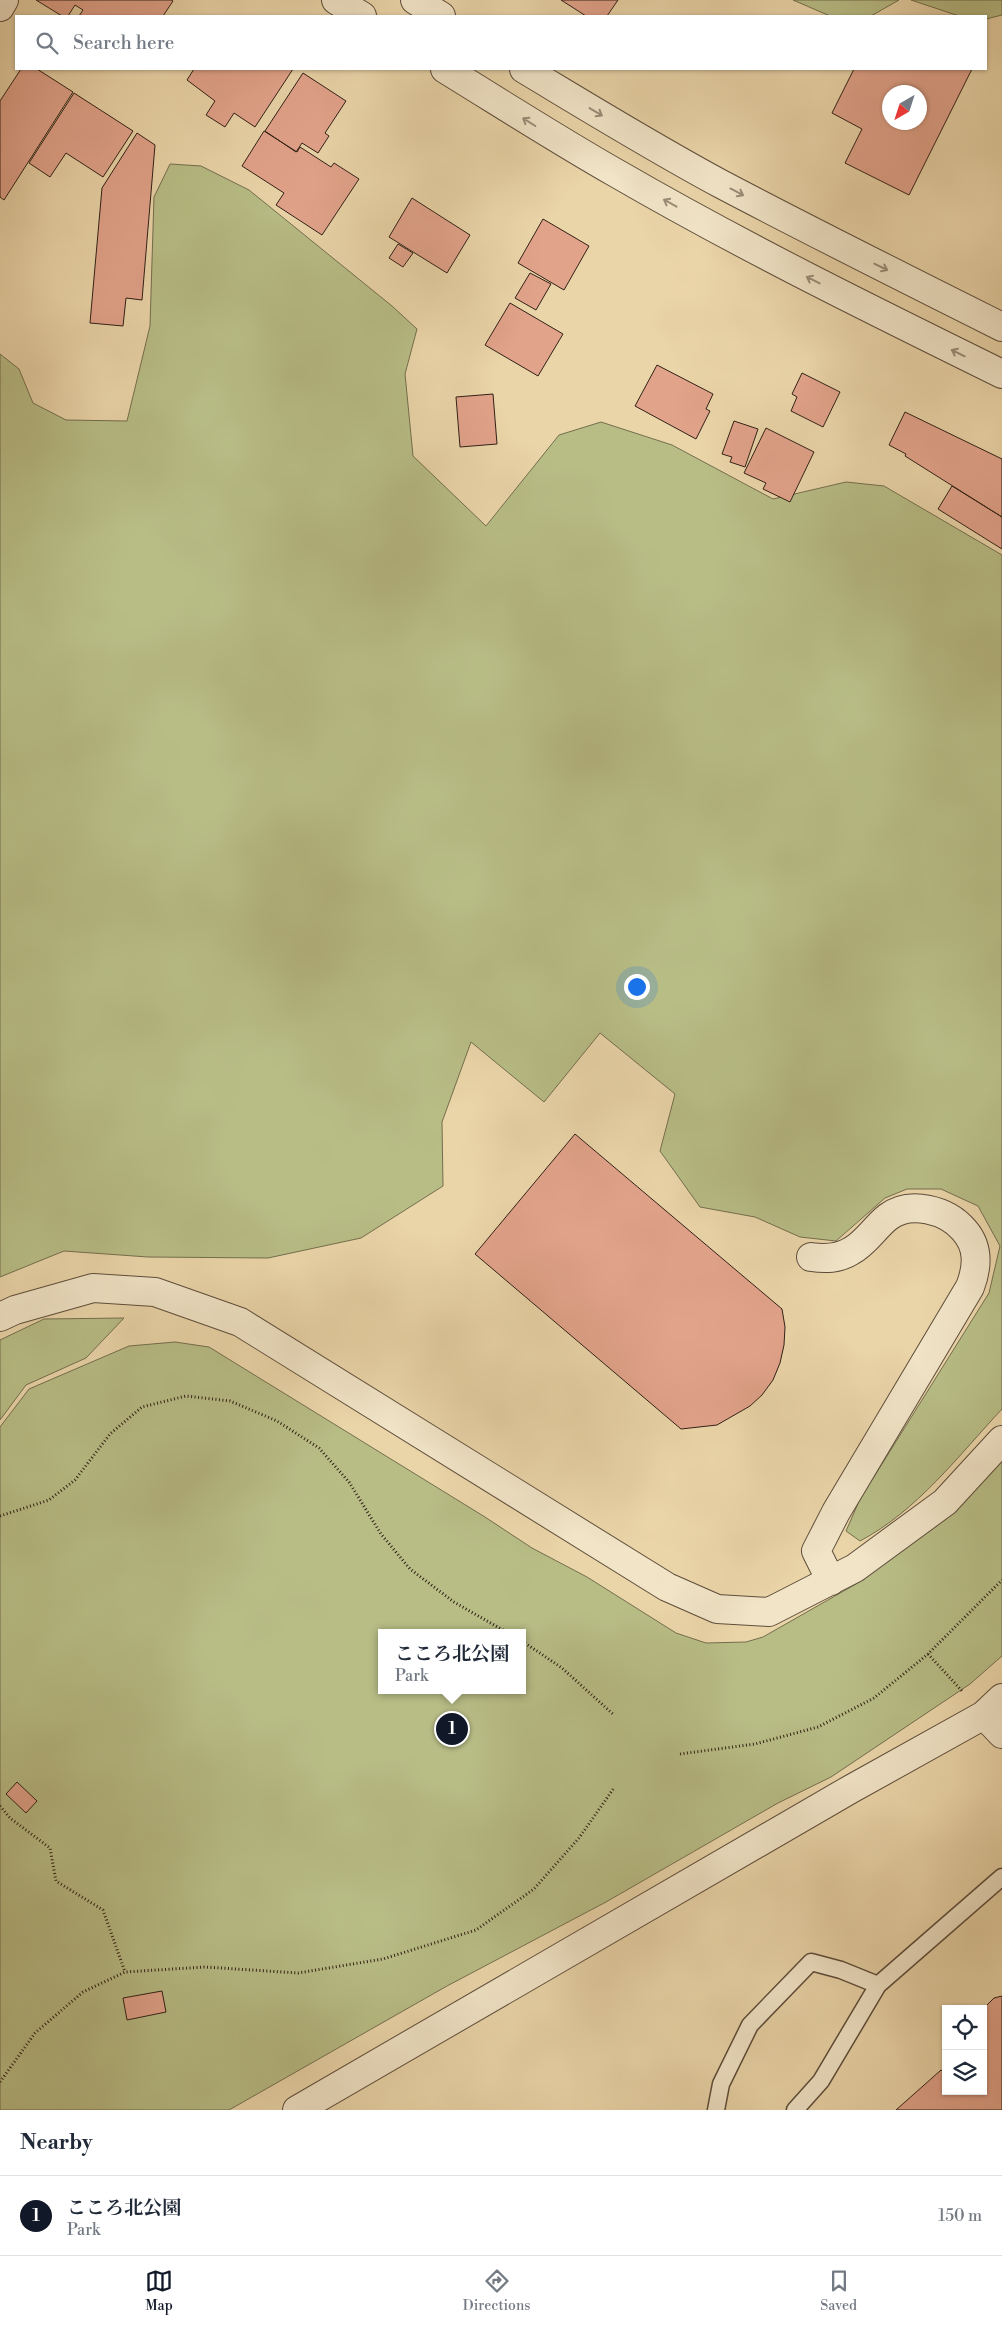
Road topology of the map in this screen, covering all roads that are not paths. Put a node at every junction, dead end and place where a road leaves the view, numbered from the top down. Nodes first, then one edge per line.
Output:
1 (4, 0) edge
2 (336, 0) edge
3 (415, 0) edge
4 (0, 7) edge
5 (360, 15) edge
6 (439, 15) edge
7 (447, 70) edge
8 (526, 70) edge
9 (1002, 327) edge
10 (1002, 374) edge
11 (811, 1257) dead end
12 (0, 1318) edge
13 (1002, 1440) edge
14 (831, 1581) junction
15 (989, 1711) edge
16 (1002, 1877) edge
17 (878, 1985) junction
18 (297, 2110) edge
19 (716, 2110) edge
20 (794, 2110) edge

1 - 4 street
2 - 5 street
3 - 6 street
10 -> 7 street
8 -> 9 street
11 - 14 street
12 - 14 street
13 - 14 street
15 - 18 street
16 - 17 lane
17 - 19 lane
17 - 20 lane

